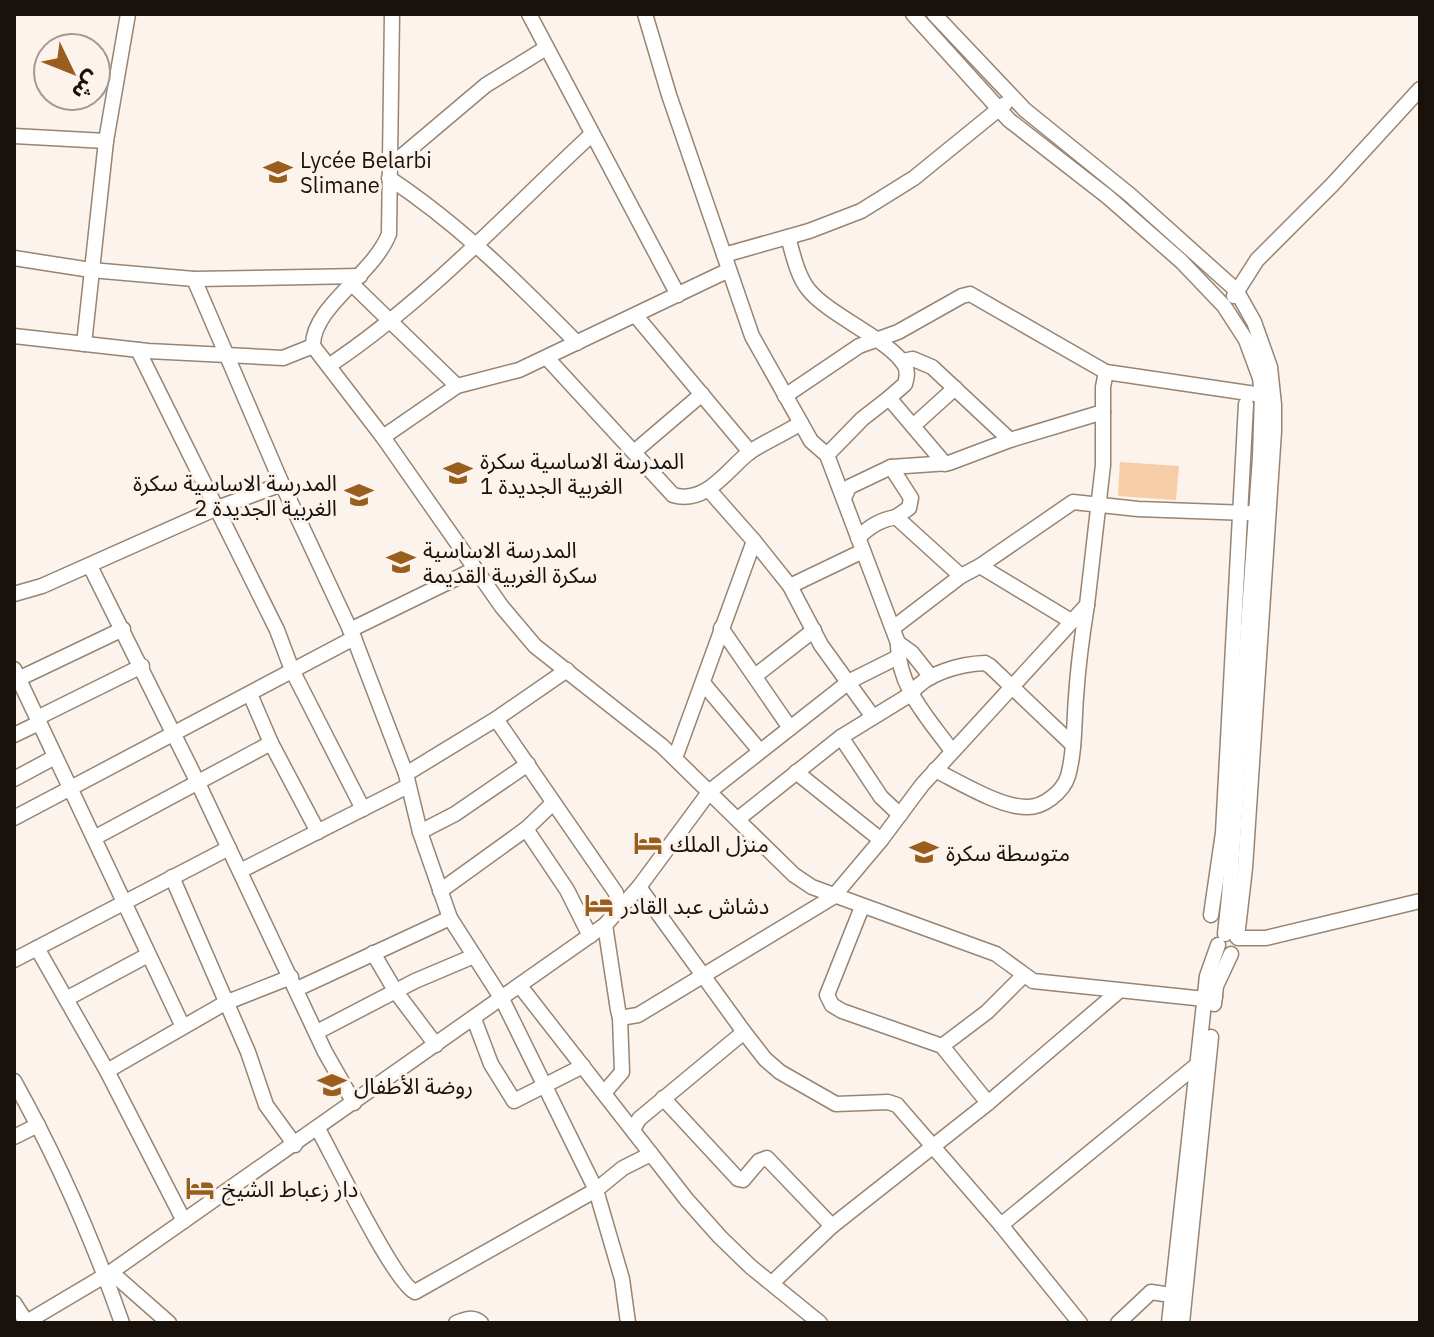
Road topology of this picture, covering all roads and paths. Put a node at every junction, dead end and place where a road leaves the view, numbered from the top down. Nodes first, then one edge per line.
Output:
1 (128, 14) edge
2 (392, 14) edge
3 (529, 14) edge
4 (645, 14) edge
5 (913, 14) edge
6 (934, 14) edge
7 (546, 48) junction
8 (992, 76) junction
9 (980, 90) junction
10 (1012, 97) junction
11 (1417, 98) edge
12 (999, 110) junction
13 (981, 121) junction
14 (591, 135) junction
15 (14, 136) edge
16 (106, 141) junction
17 (389, 172) junction
18 (788, 237) junction
19 (477, 245) junction
20 (724, 255) junction
21 (14, 258) edge
22 (1257, 260) junction
23 (91, 270) junction
24 (729, 270) junction
25 (1222, 275) junction
26 (194, 279) junction
27 (356, 280) junction
28 (1208, 289) junction
29 (1238, 293) junction
30 (678, 295) junction
31 (1224, 306) junction
32 (636, 316) junction
33 (391, 322) junction
34 (14, 336) edge
35 (874, 340) junction
36 (577, 343) junction
37 (84, 344) junction
38 (313, 346) junction
39 (138, 350) junction
40 (225, 354) junction
41 (547, 358) junction
42 (902, 361) junction
43 (330, 365) junction
44 (1106, 372) junction
45 (457, 386) junction
46 (955, 388) junction
47 (702, 394) junction
48 (1262, 395) junction
49 (785, 396) junction
50 (889, 398) junction
51 (1246, 404) dead end
52 (1103, 412) junction
53 (801, 423) junction
54 (913, 426) junction
55 (383, 437) junction
56 (1010, 440) junction
57 (634, 452) junction
58 (750, 452) junction
59 (827, 455) junction
60 (945, 464) junction
61 (891, 467) junction
62 (282, 484) junction
63 (709, 490) junction
64 (844, 498) junction
65 (1099, 505) junction
66 (217, 508) junction
67 (1248, 513) junction
68 (896, 517) junction
69 (754, 541) junction
70 (861, 544) junction
71 (90, 566) junction
72 (980, 566) junction
73 (475, 569) junction
74 (961, 576) junction
75 (790, 586) junction
76 (14, 594) edge
77 (1250, 594) junction
78 (1087, 605) junction
79 (1071, 621) junction
80 (721, 628) junction
81 (893, 628) junction
82 (123, 629) junction
83 (814, 630) junction
84 (352, 634) junction
85 (898, 650) junction
86 (142, 666) junction
87 (1245, 668) junction
88 (292, 670) junction
89 (567, 670) junction
90 (15, 676) edge
91 (755, 676) junction
92 (931, 677) junction
93 (850, 681) junction
94 (703, 683) junction
95 (1012, 686) junction
96 (250, 694) junction
97 (911, 694) junction
98 (873, 717) junction
99 (496, 719) junction
100 (38, 720) junction
101 (790, 728) junction
102 (14, 735) edge
103 (174, 735) junction
104 (841, 737) junction
105 (271, 743) junction
106 (1073, 745) junction
107 (760, 751) junction
108 (952, 751) junction
109 (55, 757) junction
110 (675, 758) junction
111 (528, 764) junction
112 (935, 770) junction
113 (796, 772) junction
114 (14, 779) edge
115 (407, 780) junction
116 (198, 783) junction
117 (71, 789) junction
118 (710, 791) junction
119 (553, 803) junction
120 (363, 809) junction
121 (1241, 814) junction
122 (900, 815) junction
123 (14, 818) edge
124 (738, 819) junction
125 (526, 829) junction
126 (318, 832) junction
127 (420, 832) junction
128 (1228, 834) junction
129 (94, 838) junction
130 (881, 840) junction
131 (229, 848) junction
132 (240, 871) junction
133 (172, 877) junction
134 (639, 887) junction
135 (440, 891) junction
136 (833, 897) junction
137 (1420, 901) edge
138 (124, 903) junction
139 (862, 907) junction
140 (619, 911) junction
141 (1211, 915) dead end
142 (1241, 916) junction
143 (450, 918) junction
144 (605, 925) junction
145 (590, 936) junction
146 (1262, 938) junction
147 (1231, 943) junction
148 (37, 948) junction
149 (373, 953) junction
150 (148, 955) junction
151 (474, 956) junction
152 (14, 960) edge
153 (704, 974) junction
154 (1023, 976) junction
155 (294, 983) junction
156 (520, 986) junction
157 (1119, 991) junction
158 (396, 992) junction
159 (1210, 998) junction
160 (66, 999) junction
161 (502, 999) junction
162 (225, 1003) junction
163 (620, 1018) junction
164 (474, 1019) junction
165 (183, 1027) junction
166 (317, 1032) junction
167 (744, 1032) junction
168 (436, 1045) junction
169 (942, 1046) junction
170 (1198, 1064) junction
171 (583, 1066) junction
172 (107, 1071) junction
173 (14, 1081) edge
174 (545, 1086) junction
175 (604, 1093) junction
176 (663, 1098) junction
177 (354, 1103) junction
178 (988, 1103) junction
179 (38, 1125) junction
180 (318, 1129) junction
181 (633, 1130) junction
182 (14, 1137) edge
183 (295, 1145) junction
184 (934, 1146) junction
185 (651, 1154) junction
186 (596, 1190) junction
187 (184, 1221) junction
188 (1001, 1225) junction
189 (832, 1226) junction
190 (108, 1273) junction
191 (772, 1283) junction
192 (1171, 1295) junction
193 (14, 1303) edge
194 (27, 1323) edge
195 (122, 1323) edge
196 (169, 1323) edge
197 (456, 1323) edge
198 (481, 1323) edge
199 (628, 1323) edge
200 (820, 1323) edge
201 (1080, 1323) edge
202 (1118, 1323) edge
203 (1169, 1323) edge
204 (1182, 1323) edge

1 - 16 street
2 - 17 street
3 - 7 street
4 - 20 street
5 - 9 street
6 - 8 street
7 - 14 street
7 - 17 street
8 - 9 street
8 - 10 street
9 - 12 street
9 - 13 street
10 - 12 street
10 - 25 street
11 - 22 street
12 - 13 street
12 - 28 street
13 - 18 street
14 - 19 street
14 - 30 street
15 - 16 street
16 - 23 street
17 - 19 street
17 - 27 street
18 - 20 street
18 - 35 street
19 - 33 street
19 - 36 street
20 - 24 street
21 - 23 street
22 - 25 street
22 - 29 street
23 - 26 street
23 - 37 street
24 - 30 street
24 - 49 street
25 - 28 street
25 - 29 street
26 - 27 street
26 - 40 street
27 - 33 street
27 - 38 street
28 - 31 street
29 - 31 street
29 - 77 street
30 - 32 street
31 - 48 street
32 - 36 street
32 - 47 street
33 - 43 street
33 - 45 street
34 - 37 street
35 - 42 street
35 - 44 street
35 - 49 street
36 - 41 street
37 - 39 street
38 - 40 street
38 - 43 street
39 - 40 street
39 - 66 street
40 - 62 street
41 - 45 street
41 - 57 street
42 - 46 street
42 - 50 street
43 - 55 street
44 - 48 street
44 - 52 street
45 - 55 street
46 - 54 street
46 - 56 street
47 - 57 street
47 - 58 street
48 - 67 street
49 - 53 street
50 - 54 street
50 - 59 street
51 - 67 street
52 - 56 street
52 - 65 street
53 - 58 street
53 - 59 street
54 - 60 street
55 - 73 street
56 - 60 street
57 - 63 street
58 - 63 street
59 - 64 street
60 - 61 street
61 - 64 street
61 - 68 street
62 - 66 street
62 - 84 street
63 - 69 street
64 - 70 street
65 - 67 street
65 - 72 street
65 - 78 street
66 - 71 street
66 - 88 street
67 - 77 street
68 - 70 street
68 - 74 street
69 - 75 street
69 - 80 street
70 - 75 street
70 - 81 street
71 - 76 street
71 - 82 street
72 - 74 street
72 - 79 street
73 - 84 street
73 - 89 street
74 - 81 street
75 - 83 street
77 - 87 street
77 - 87 street
78 - 79 street
78 - 106 street
79 - 95 street
80 - 91 street
80 - 94 street
81 - 85 street
82 - 86 street
82 - 90 street
83 - 91 street
83 - 93 street
84 - 88 street
84 - 115 street
85 - 92 street
85 - 93 street
85 - 97 street
86 - 100 street
86 - 103 street
87 - 121 street
87 - 128 street
88 - 96 street
88 - 120 street
89 - 99 street
89 - 110 street
90 - 100 street
91 - 101 street
92 - 95 street
92 - 97 street
93 - 98 street
93 - 101 street
94 - 107 street
94 - 110 street
95 - 106 street
95 - 108 street
96 - 103 street
96 - 105 street
97 - 98 street
97 - 108 street
98 - 104 street
99 - 111 street
99 - 115 street
100 - 102 street
100 - 109 street
101 - 107 street
103 - 116 street
103 - 117 street
104 - 113 street
104 - 122 street
105 - 116 street
105 - 126 street
106 - 112 street
107 - 118 street
108 - 112 street
109 - 114 street
109 - 117 street
110 - 118 street
111 - 119 street
111 - 127 street
112 - 122 street
113 - 124 street
113 - 130 street
115 - 120 street
115 - 127 street
116 - 129 street
116 - 131 street
117 - 123 street
117 - 129 street
118 - 124 street
118 - 134 street
119 - 125 street
119 - 140 street
120 - 126 street
121 - 128 street
121 - 142 street
122 - 130 street
124 - 136 street
125 - 135 street
125 - 145 street
126 - 132 street
127 - 135 street
128 - 141 street
128 - 147 street
129 - 138 street
130 - 136 street
131 - 132 street
131 - 133 street
132 - 155 street
133 - 138 street
133 - 162 street
134 - 140 street
134 - 153 street
135 - 143 street
136 - 139 street
136 - 153 street
137 - 146 street
138 - 148 street
138 - 150 street
139 - 154 street
139 - 169 street
140 - 144 street
142 - 146 street
142 - 147 street
143 - 149 street
143 - 151 street
144 - 145 street
144 - 163 street
145 - 156 street
146 - 147 street
147 - 159 street
148 - 152 street
148 - 160 street
149 - 155 street
149 - 158 street
150 - 160 street
150 - 165 street
151 - 158 street
151 - 161 street
153 - 163 street
153 - 167 street
154 - 157 street
154 - 169 street
155 - 162 street
155 - 166 street
156 - 161 street
156 - 171 street
157 - 159 street
157 - 178 street
158 - 166 street
158 - 168 street
159 - 170 street
159 - 204 street
160 - 172 street
161 - 164 street
161 - 174 street
162 - 165 street
162 - 183 street
163 - 175 street
164 - 168 street
164 - 174 street
165 - 172 street
166 - 177 street
167 - 176 street
167 - 184 street
168 - 177 street
169 - 178 street
170 - 188 street
170 - 192 street
171 - 174 street
171 - 175 street
172 - 187 street
173 - 179 street
174 - 186 street
175 - 181 street
176 - 181 street
176 - 189 street
177 - 180 street
178 - 184 street
179 - 182 street
179 - 190 street
180 - 183 street
180 - 186 street
181 - 185 street
183 - 187 street
184 - 188 street
184 - 189 street
185 - 186 street
185 - 191 street
186 - 199 street
187 - 190 street
188 - 201 street
189 - 191 street
190 - 194 street
190 - 195 street
190 - 196 street
191 - 200 street
192 - 202 street
192 - 203 street
193 - 194 street
197 - 198 street

